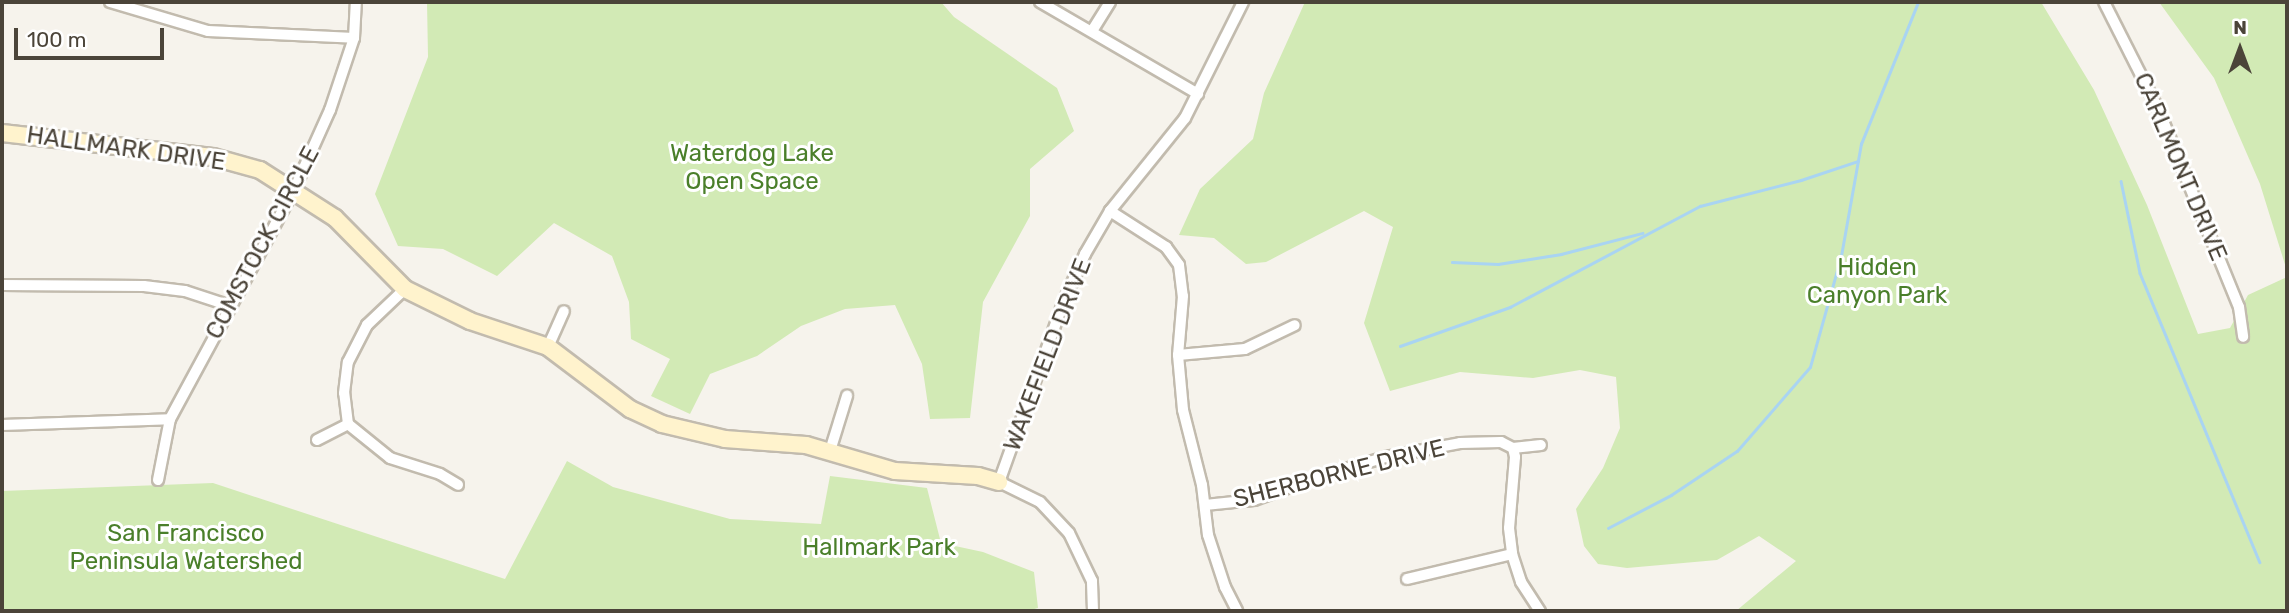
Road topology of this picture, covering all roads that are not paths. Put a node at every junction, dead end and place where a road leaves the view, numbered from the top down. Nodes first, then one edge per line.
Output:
1 (110, 2) edge
2 (356, 2) edge
3 (1040, 2) edge
4 (1110, 2) edge
5 (1243, 2) edge
6 (2104, 2) edge
7 (1092, 31) junction
8 (354, 38) junction
9 (1198, 94) junction
10 (2, 133) edge
11 (294, 190) junction
12 (1110, 211) junction
13 (2, 285) edge
14 (405, 289) junction
15 (231, 306) junction
16 (564, 311) dead end
17 (1295, 325) dead end
18 (2243, 337) dead end
19 (548, 347) junction
20 (1178, 355) junction
21 (847, 396) dead end
22 (170, 419) junction
23 (348, 424) junction
24 (2, 425) edge
25 (317, 440) dead end
26 (1541, 445) dead end
27 (1513, 448) junction
28 (830, 451) junction
29 (158, 480) dead end
30 (999, 482) junction
31 (458, 485) dead end
32 (1205, 505) junction
33 (1512, 554) junction
34 (1407, 579) dead end
35 (1093, 611) edge
36 (1237, 611) edge
37 (1540, 611) edge

1 - 8 street
2 - 8 street, COMSTOCK CIRCLE
3 - 7 street
4 - 7 street
5 - 9 street, WAKEFIELD DRIVE
6 - 18 street, CARLMONT DRIVE
7 - 9 street
8 - 11 street, COMSTOCK CIRCLE
9 - 12 street, WAKEFIELD DRIVE
10 - 11 street, HALLMARK DRIVE
11 - 14 street, HALLMARK DRIVE
11 - 15 street, COMSTOCK CIRCLE
12 - 20 street
12 - 30 street, WAKEFIELD DRIVE
13 - 15 street
14 - 19 street, HALLMARK DRIVE
14 - 23 street
15 - 22 street, COMSTOCK CIRCLE
16 - 19 street
17 - 20 street
19 - 28 street, HALLMARK DRIVE
20 - 32 street
21 - 28 street
22 - 24 street
22 - 29 street, COMSTOCK CIRCLE
23 - 25 street
23 - 31 street
26 - 27 street, SHERBORNE DRIVE
27 - 32 street, SHERBORNE DRIVE
27 - 33 street
28 - 30 street, HALLMARK DRIVE
30 - 35 street, HALLMARK DRIVE
32 - 36 street
33 - 34 street
33 - 37 street

